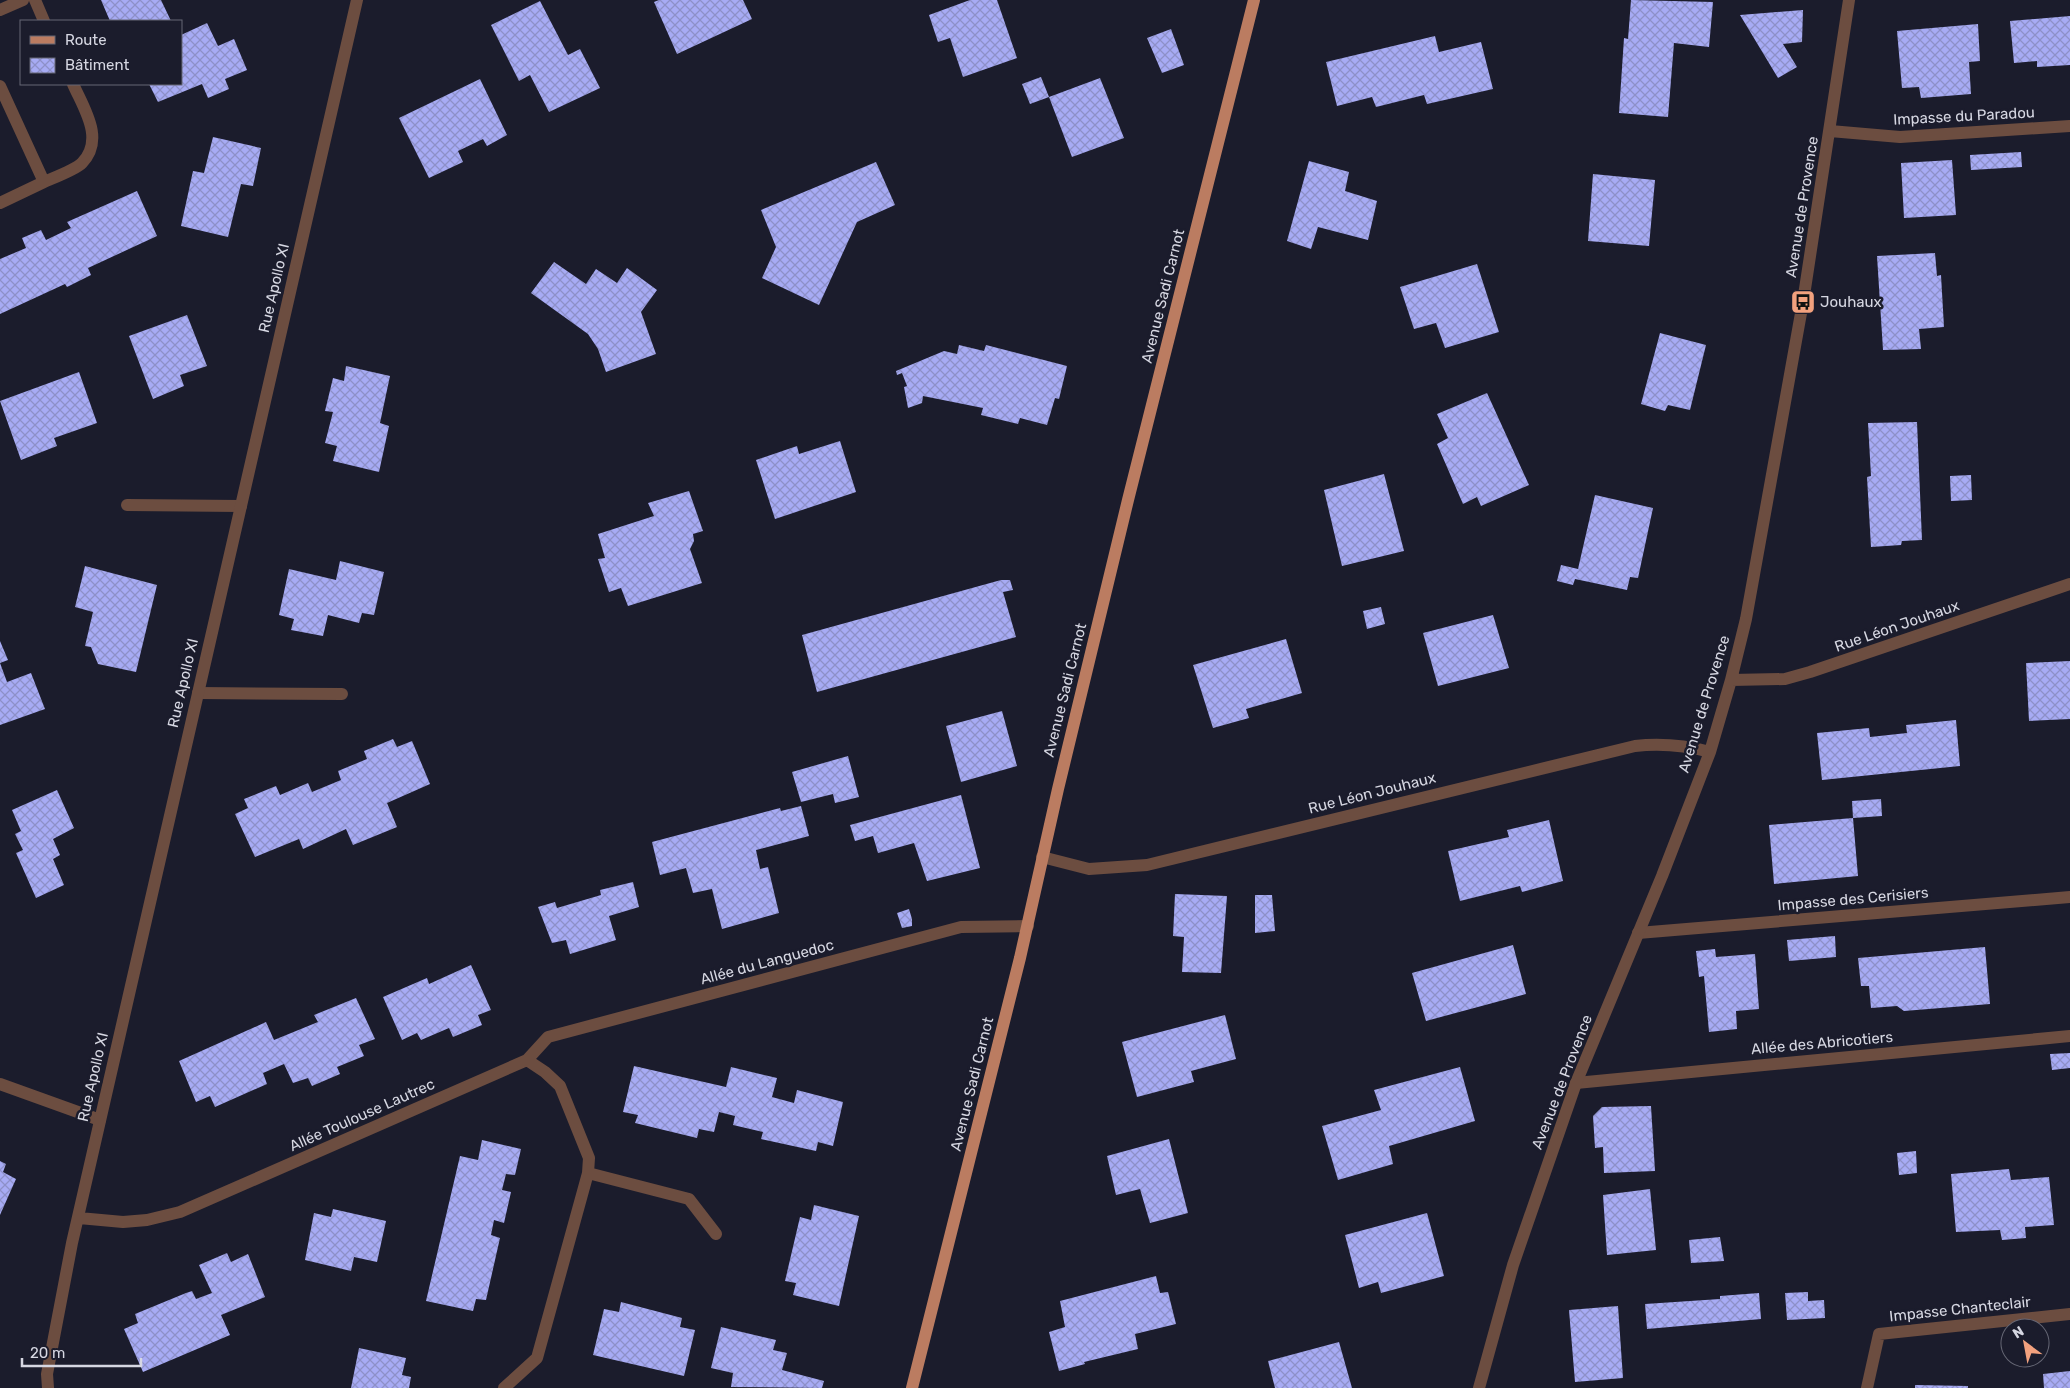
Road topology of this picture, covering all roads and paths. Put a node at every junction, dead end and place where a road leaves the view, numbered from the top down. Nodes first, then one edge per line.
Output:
1 (23, 0) edge
2 (35, 0) edge
3 (357, 0) edge
4 (1254, 0) edge
5 (1849, 0) edge
6 (0, 10) edge
7 (44, 20) edge
8 (73, 85) edge
9 (0, 86) edge
10 (2070, 126) edge
11 (1830, 131) junction
12 (44, 182) junction
13 (0, 203) edge
14 (127, 505) dead end
15 (241, 506) junction
16 (2070, 584) edge
17 (1731, 680) junction
18 (198, 693) junction
19 (342, 694) dead end
20 (1710, 752) junction
21 (1042, 857) junction
22 (2070, 897) edge
23 (1028, 926) junction
24 (1638, 933) junction
25 (2070, 1036) edge
26 (527, 1060) junction
27 (1576, 1083) junction
28 (0, 1084) edge
29 (100, 1120) junction
30 (588, 1173) junction
31 (79, 1218) junction
32 (716, 1234) dead end
33 (2070, 1314) edge
34 (47, 1374) junction
35 (40, 1388) edge
36 (48, 1388) edge
37 (504, 1388) edge
38 (912, 1388) edge
39 (1479, 1388) edge
40 (1867, 1388) edge

1 - 6 street
2 - 7 street
3 - 15 street, Rue Apollo XI
4 - 21 main road, Avenue Sadi Carnot
5 - 11 street, Avenue de Provence
8 - 12 street
9 - 12 street
10 - 11 street, Impasse du Paradou
11 - 17 street, Avenue de Provence
12 - 13 street
14 - 15 street
15 - 18 street, Rue Apollo XI
16 - 17 street, Rue Léon Jouhaux
17 - 20 street, Avenue de Provence
18 - 19 street
18 - 29 street, Rue Apollo XI
20 - 21 street, Rue Léon Jouhaux
20 - 24 street, Avenue de Provence
21 - 23 main road, Avenue Sadi Carnot
22 - 24 street, Impasse des Cerisiers
23 - 26 street, Allée du Languedoc
23 - 38 main road, Avenue Sadi Carnot
24 - 27 street, Avenue de Provence
25 - 27 street, Allée des Abricotiers
26 - 30 street
26 - 31 street, Allée Toulouse Lautrec
27 - 39 street, Avenue de Provence
28 - 29 street
29 - 31 street, Rue Apollo XI
30 - 32 street
30 - 37 street
31 - 34 street, Rue Apollo XI
33 - 40 street, Impasse Chanteclair
34 - 35 street, Rue Apollo XI
34 - 36 street, Rue Apollo XI

